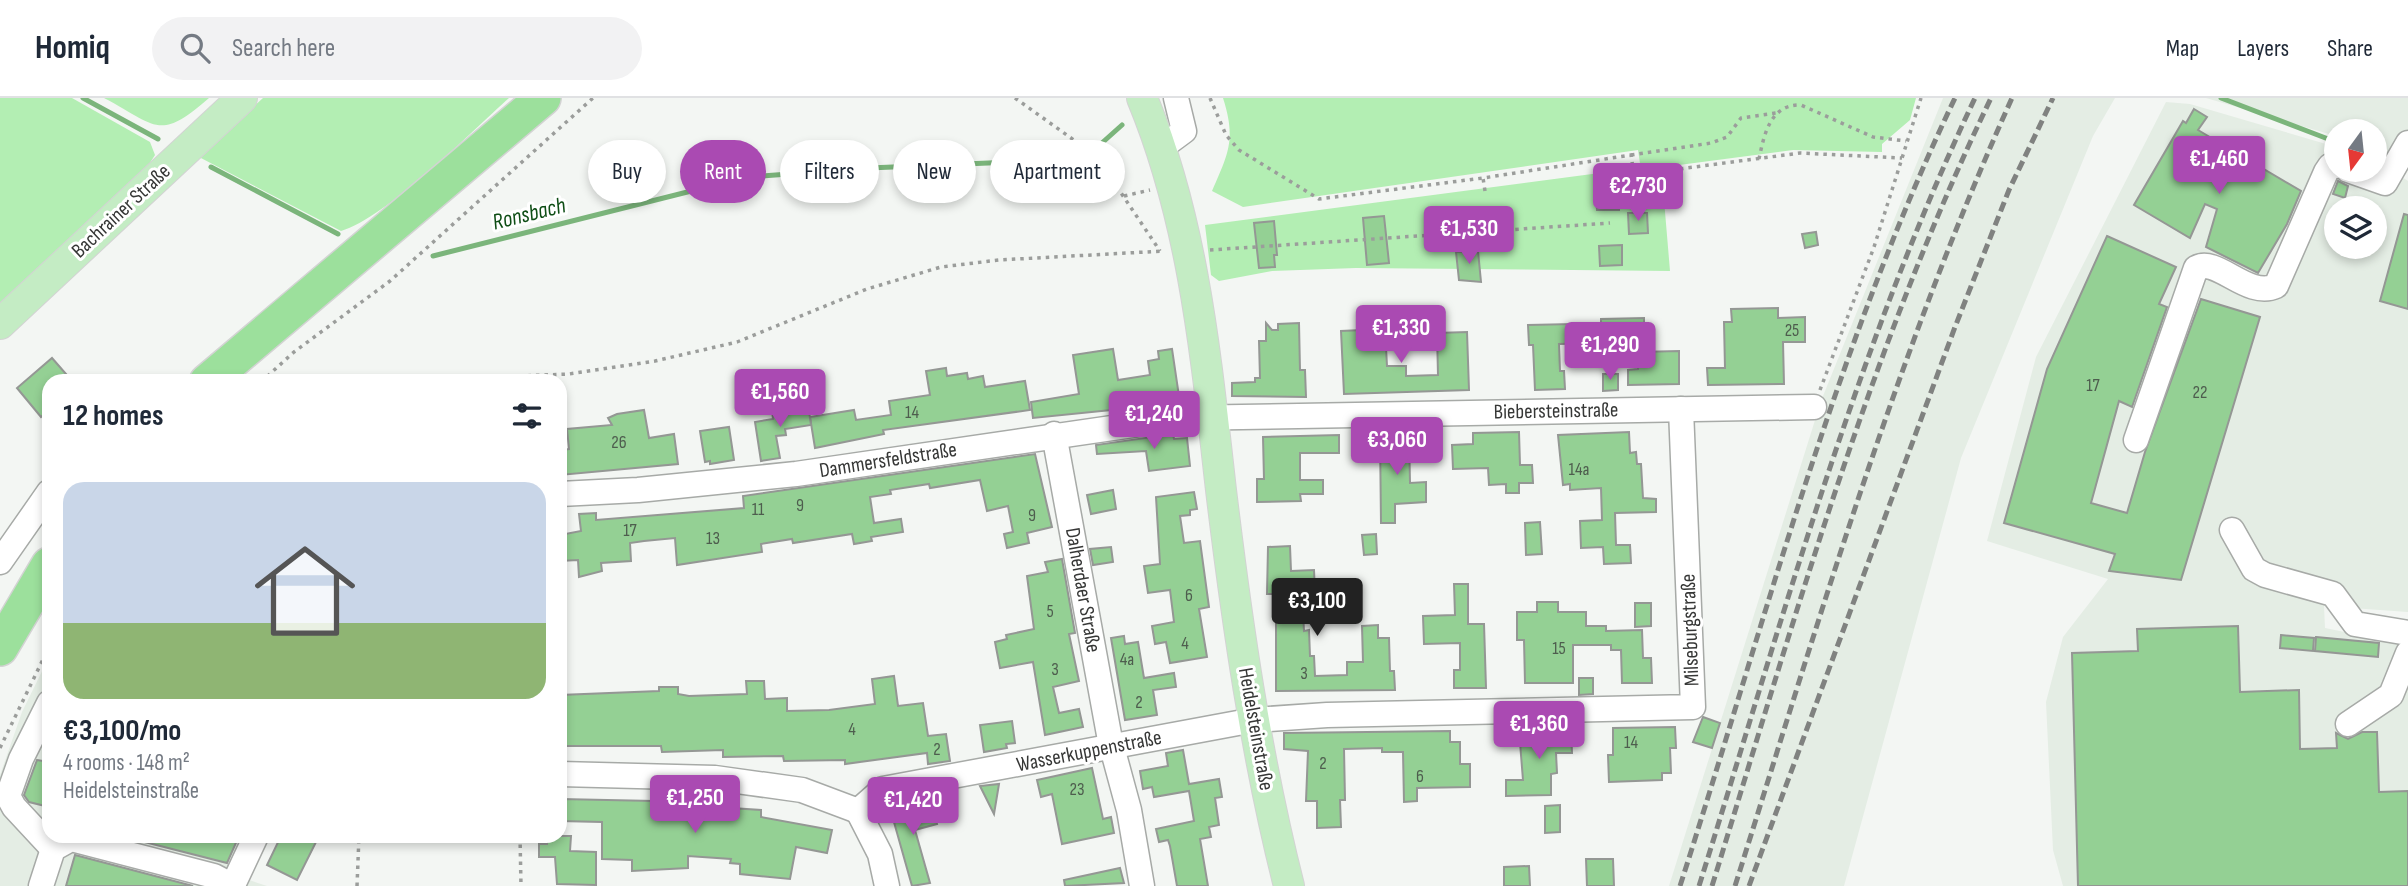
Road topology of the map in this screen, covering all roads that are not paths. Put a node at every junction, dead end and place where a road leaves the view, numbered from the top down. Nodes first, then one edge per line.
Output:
1 (242, 98) edge
2 (543, 98) edge
3 (1142, 98) edge
4 (1176, 98) edge
5 (1161, 148) junction
6 (2400, 158) edge
7 (2324, 177) edge
8 (2387, 180) edge
9 (0, 324) edge
10 (216, 374) edge
11 (1814, 407) road end
12 (1681, 409) junction
13 (1214, 419) junction
14 (1054, 434) junction
15 (2136, 440) dead end
16 (567, 494) edge
17 (42, 502) edge
18 (2232, 530) dead end
19 (0, 562) edge
20 (42, 577) edge
21 (2408, 633) edge
22 (0, 648) edge
23 (2408, 653) edge
24 (42, 718) edge
25 (1254, 720) junction
26 (2348, 724) dead end
27 (1112, 746) junction
28 (567, 774) edge
29 (858, 811) junction
30 (42, 838) edge
31 (46, 843) edge
32 (60, 843) edge
33 (91, 843) edge
34 (253, 843) edge
35 (52, 849) junction
36 (41, 886) edge
37 (233, 886) edge
38 (887, 886) edge
39 (1142, 886) edge
40 (1289, 886) edge

1 - 9 main road, Bachrainer Straße
2 - 10 highway
3 - 5 main road, Heidelsteinstraße
4 - 5 street
5 - 13 main road, Heidelsteinstraße
6 - 8 street
7 - 15 street
11 - 12 street, Biebersteinstraße
12 - 13 street, Biebersteinstraße
12 - 25 street, Milseburgstraße
13 - 14 street, Dammersfeldstraße
13 - 25 main road, Heidelsteinstraße
14 - 16 street, Dammersfeldstraße
14 - 27 street, Dalherdaer Straße
17 - 19 street
18 - 21 street
20 - 22 highway
23 - 26 street
24 - 30 street
25 - 27 street, Wasserkuppenstraße
25 - 40 main road, Heidelsteinstraße
27 - 29 street, Wasserkuppenstraße
27 - 39 street, Dalherdaer Straße
28 - 29 street
29 - 38 street
31 - 35 street
32 - 35 street
33 - 37 street
34 - 37 street
35 - 36 street

